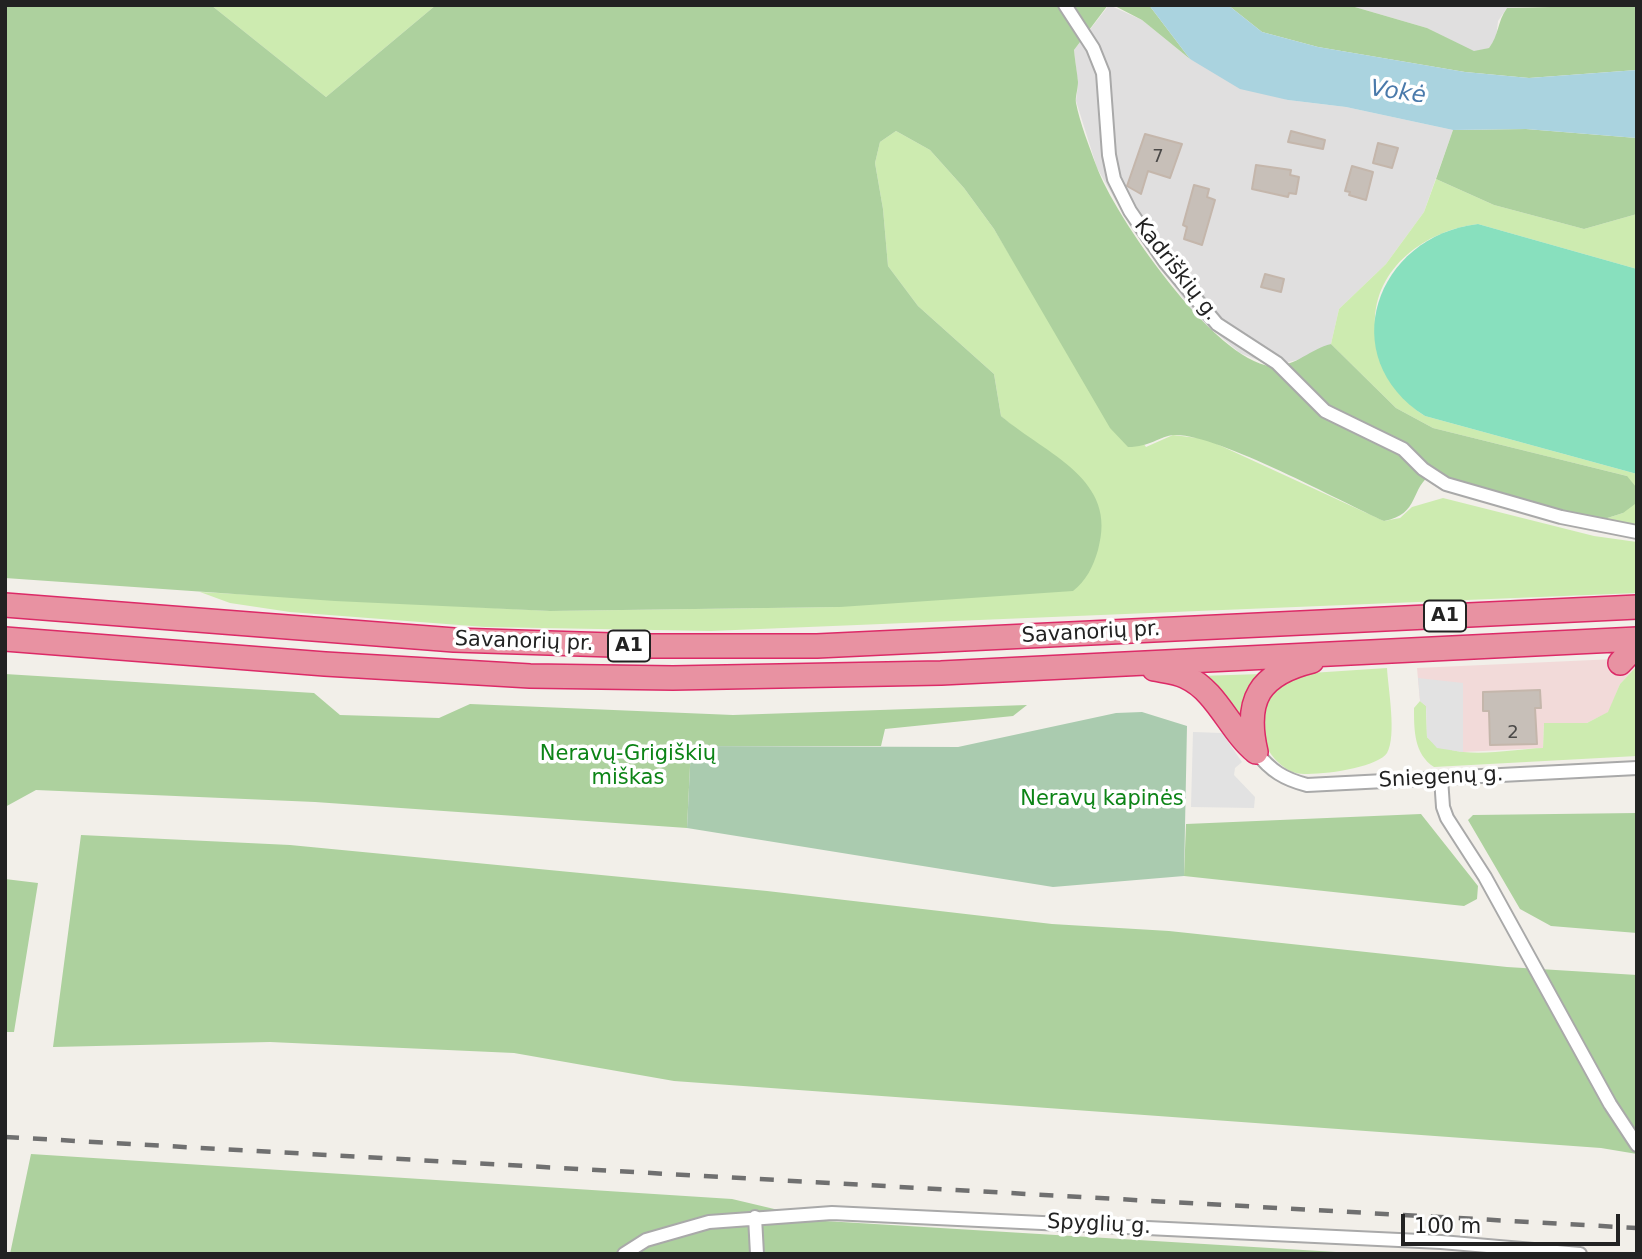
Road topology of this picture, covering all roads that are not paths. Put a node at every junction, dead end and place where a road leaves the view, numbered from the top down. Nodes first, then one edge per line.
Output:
1 (1065, 5) edge
2 (1637, 532) edge
3 (5, 590) edge
4 (5, 605) edge
5 (1637, 607) edge
6 (5, 639) edge
7 (1637, 639) edge
8 (454, 640) junction
9 (1637, 645) edge
10 (1345, 652) junction
11 (1131, 663) junction
12 (1620, 663) dead end
13 (1256, 752) junction
14 (1637, 768) edge
15 (1441, 778) junction
16 (1637, 1145) edge
17 (755, 1217) junction
18 (624, 1254) edge
19 (757, 1254) edge
20 (1580, 1254) edge

1 - 2 street, Kadriškių g.
3 - 8 highway
4 - 8 highway, Savanorių pr. / A1
5 - 8 highway, Savanorių pr. / A1
6 - 11 highway, A1
7 - 10 highway, A1
9 - 12 highway
10 - 11 highway, A1
10 - 13 highway
11 - 13 highway
13 - 15 street, Sniegenų g.
14 - 15 street, Sniegenų g.
15 - 16 street
17 - 18 street, Spyglių g.
17 - 19 street
17 - 20 street, Spyglių g.

